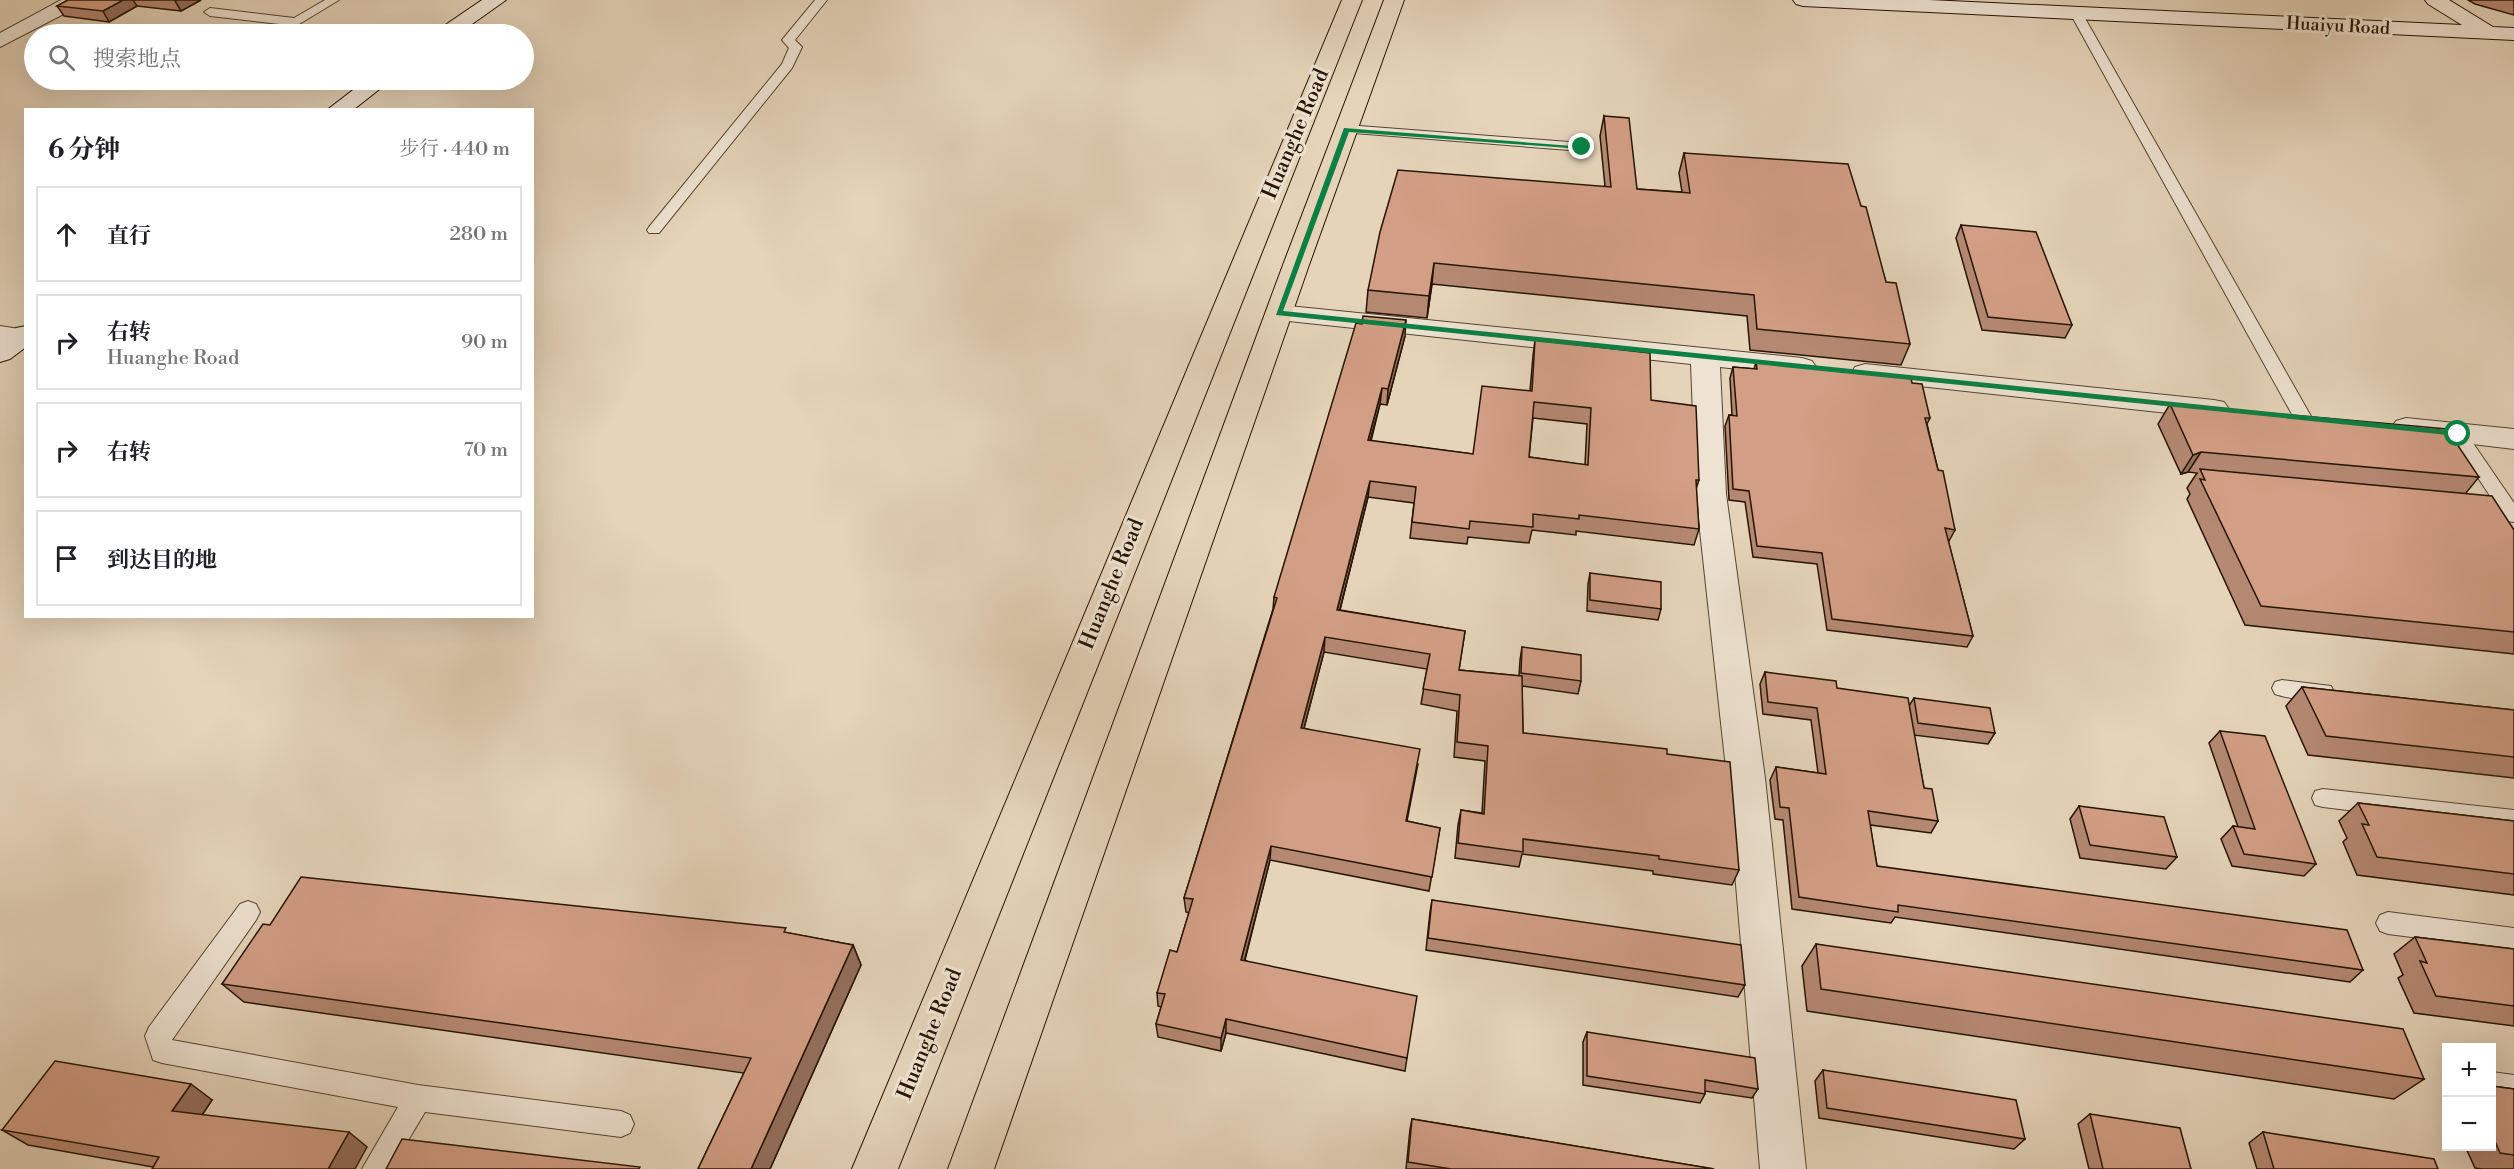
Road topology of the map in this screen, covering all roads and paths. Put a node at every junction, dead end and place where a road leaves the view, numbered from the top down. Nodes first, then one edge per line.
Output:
1 (76, 0) edge
2 (333, 0) edge
3 (496, 0) edge
4 (821, 0) edge
5 (1352, 0) edge
6 (1394, 0) edge
7 (1803, 0) edge
8 (2434, 0) edge
9 (1957, 4) edge
10 (210, 12) dead end
11 (2076, 13) junction
12 (32, 24) edge
13 (460, 24) edge
14 (24, 28) edge
15 (2488, 33) junction
16 (2514, 34) edge
17 (0, 41) edge
18 (366, 90) edge
19 (341, 108) edge
20 (1346, 129) junction
21 (1582, 147) dead end
22 (654, 230) dead end
23 (1279, 313) junction
24 (1705, 357) junction
25 (2315, 419) joint
26 (2384, 426) edge
27 (2458, 434) junction
28 (2514, 439) edge
29 (2462, 506) edge
30 (2512, 514) edge
31 (2282, 688) dead end
32 (2340, 694) edge
33 (2324, 798) dead end
34 (2514, 820) edge
35 (248, 912) dead end
36 (2388, 923) dead end
37 (2514, 939) edge
38 (2496, 1086) edge
39 (2514, 1088) edge
40 (418, 1098) junction
41 (621, 1124) dead end
42 (376, 1169) edge
43 (875, 1169) edge
44 (971, 1169) edge
45 (1783, 1169) edge

1 - 12 street
2 - 10 lane
3 - 13 street
4 - 22 lane
5 - 43 main road, Huanghe Road
6 - 20 main road, Huanghe Road
7 - 9 street, Huaiyu Road
8 - 15 street
9 - 11 street, Huaiyu Road
11 - 15 street, Huaiyu Road
11 - 25 lane
14 - 17 street
15 - 16 street, Huaiyu Road
18 - 19 street
20 - 21 lane
20 - 23 main road, Huanghe Road
23 - 24 street
23 - 44 main road, Huanghe Road
24 - 25 street
24 - 45 street
26 - 27 street
27 - 28 street
27 - 30 lane
29 - 30 lane
31 - 32 lane
33 - 34 lane
35 - 40 lane
36 - 37 lane
38 - 39 lane
40 - 41 lane
40 - 42 lane

